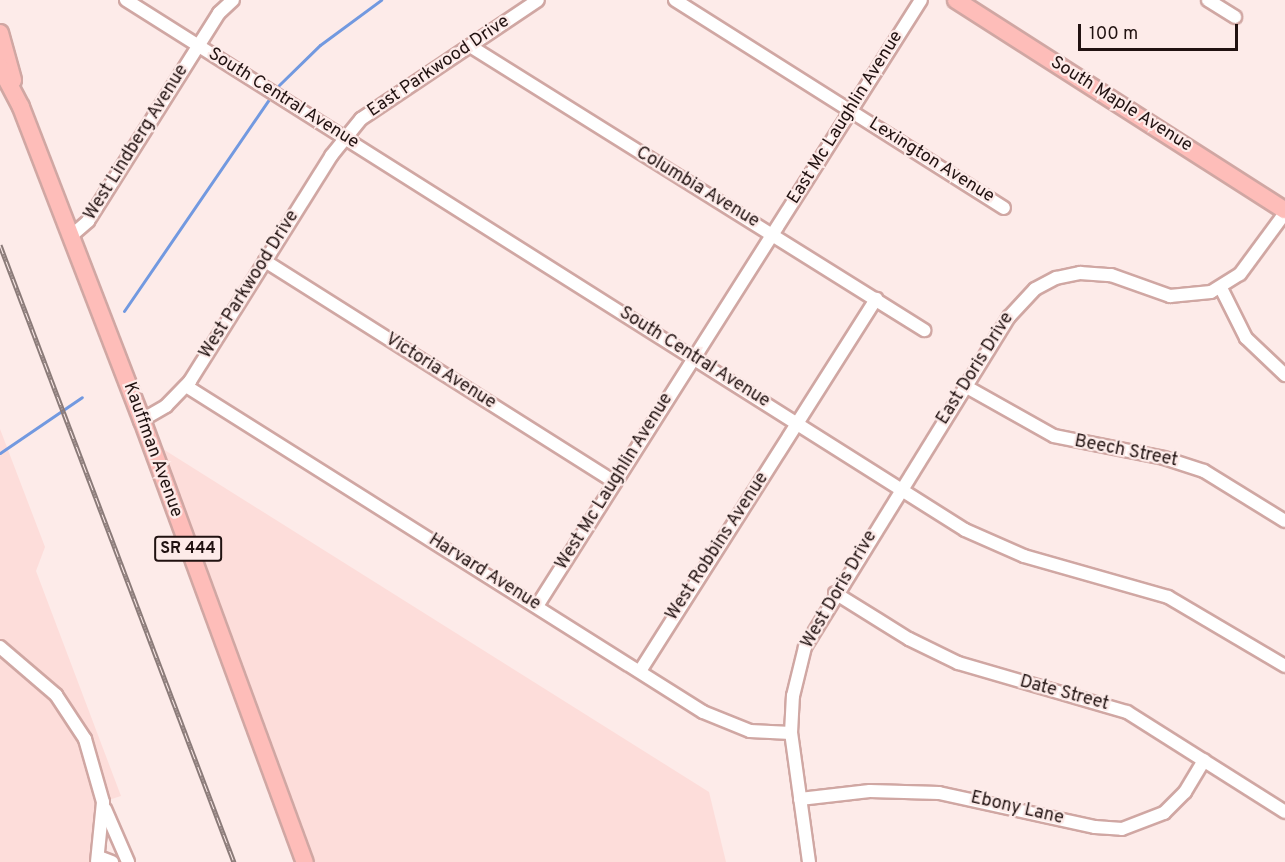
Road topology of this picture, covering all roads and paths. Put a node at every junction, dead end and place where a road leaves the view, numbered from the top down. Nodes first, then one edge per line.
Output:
1 (126, 0) edge
2 (233, 0) edge
3 (538, 0) edge
4 (675, 0) edge
5 (921, 0) edge
6 (1208, 0) edge
7 (958, 1) edge
8 (1235, 17) dead end
9 (0, 33) edge
10 (199, 46) junction
11 (470, 46) junction
12 (0, 67) edge
13 (21, 107) junction
14 (851, 110) junction
15 (345, 138) junction
16 (1004, 208) dead end
17 (1285, 211) edge
18 (773, 234) junction
19 (71, 236) junction
20 (265, 261) junction
21 (1221, 288) junction
22 (876, 299) junction
23 (924, 330) dead end
24 (694, 358) junction
25 (1285, 375) edge
26 (186, 386) junction
27 (965, 386) junction
28 (142, 420) junction
29 (797, 423) junction
30 (615, 482) junction
31 (900, 489) junction
32 (1285, 521) edge
33 (835, 593) junction
34 (537, 606) junction
35 (0, 647) edge
36 (1285, 666) edge
37 (639, 671) junction
38 (791, 733) junction
39 (1204, 760) junction
40 (800, 799) junction
41 (103, 802) junction
42 (1285, 812) edge
43 (98, 860) edge
44 (112, 862) edge
45 (128, 862) edge
46 (304, 862) edge
47 (809, 862) edge

1 - 10 street, South Central Avenue
2 - 10 street, West Lindberg Avenue
3 - 11 street, East Parkwood Drive
4 - 14 street, Lexington Avenue
5 - 14 street, East Mc Laughlin Avenue
6 - 8 street
7 - 17 main road, South Maple Avenue
9 - 13 main road, Kauffman Avenue / SR 444
10 - 15 street, South Central Avenue
10 - 19 street, West Lindberg Avenue
11 - 15 street, East Parkwood Drive
11 - 18 street, Columbia Avenue
12 - 13 main road, Kauffman Avenue / SR 444
13 - 19 main road, Kauffman Avenue / SR 444
14 - 16 street, Lexington Avenue
14 - 18 street, East Mc Laughlin Avenue
15 - 20 street, West Parkwood Drive
15 - 24 street, South Central Avenue
17 - 21 street, East Doris Drive
18 - 22 street, Columbia Avenue
18 - 24 street, East Mc Laughlin Avenue
19 - 28 main road, Kauffman Avenue / SR 444
20 - 26 street, West Parkwood Drive
20 - 30 street, Victoria Avenue
21 - 25 street
21 - 27 street, East Doris Drive
22 - 23 street, Columbia Avenue
22 - 29 street, West Robbins Avenue
24 - 29 street, South Central Avenue
24 - 30 street, West Mc Laughlin Avenue
26 - 28 street, West Parkwood Drive
26 - 34 street, Harvard Avenue
27 - 31 street, East Doris Drive
27 - 32 street, Beech Street
28 - 46 main road, Kauffman Avenue / SR 444
29 - 31 street, South Central Avenue
29 - 37 street, West Robbins Avenue
30 - 34 street, West Mc Laughlin Avenue
31 - 33 street, West Doris Drive
31 - 36 street, South Central Avenue
33 - 38 street, West Doris Drive
33 - 39 street, Date Street
34 - 37 street, Harvard Avenue
35 - 41 street
37 - 38 street, Harvard Avenue
38 - 40 street, West Doris Drive
39 - 40 street, Ebony Lane
39 - 42 street, Date Street
40 - 47 street, West Doris Drive
41 - 43 street
41 - 45 street
43 - 44 street

